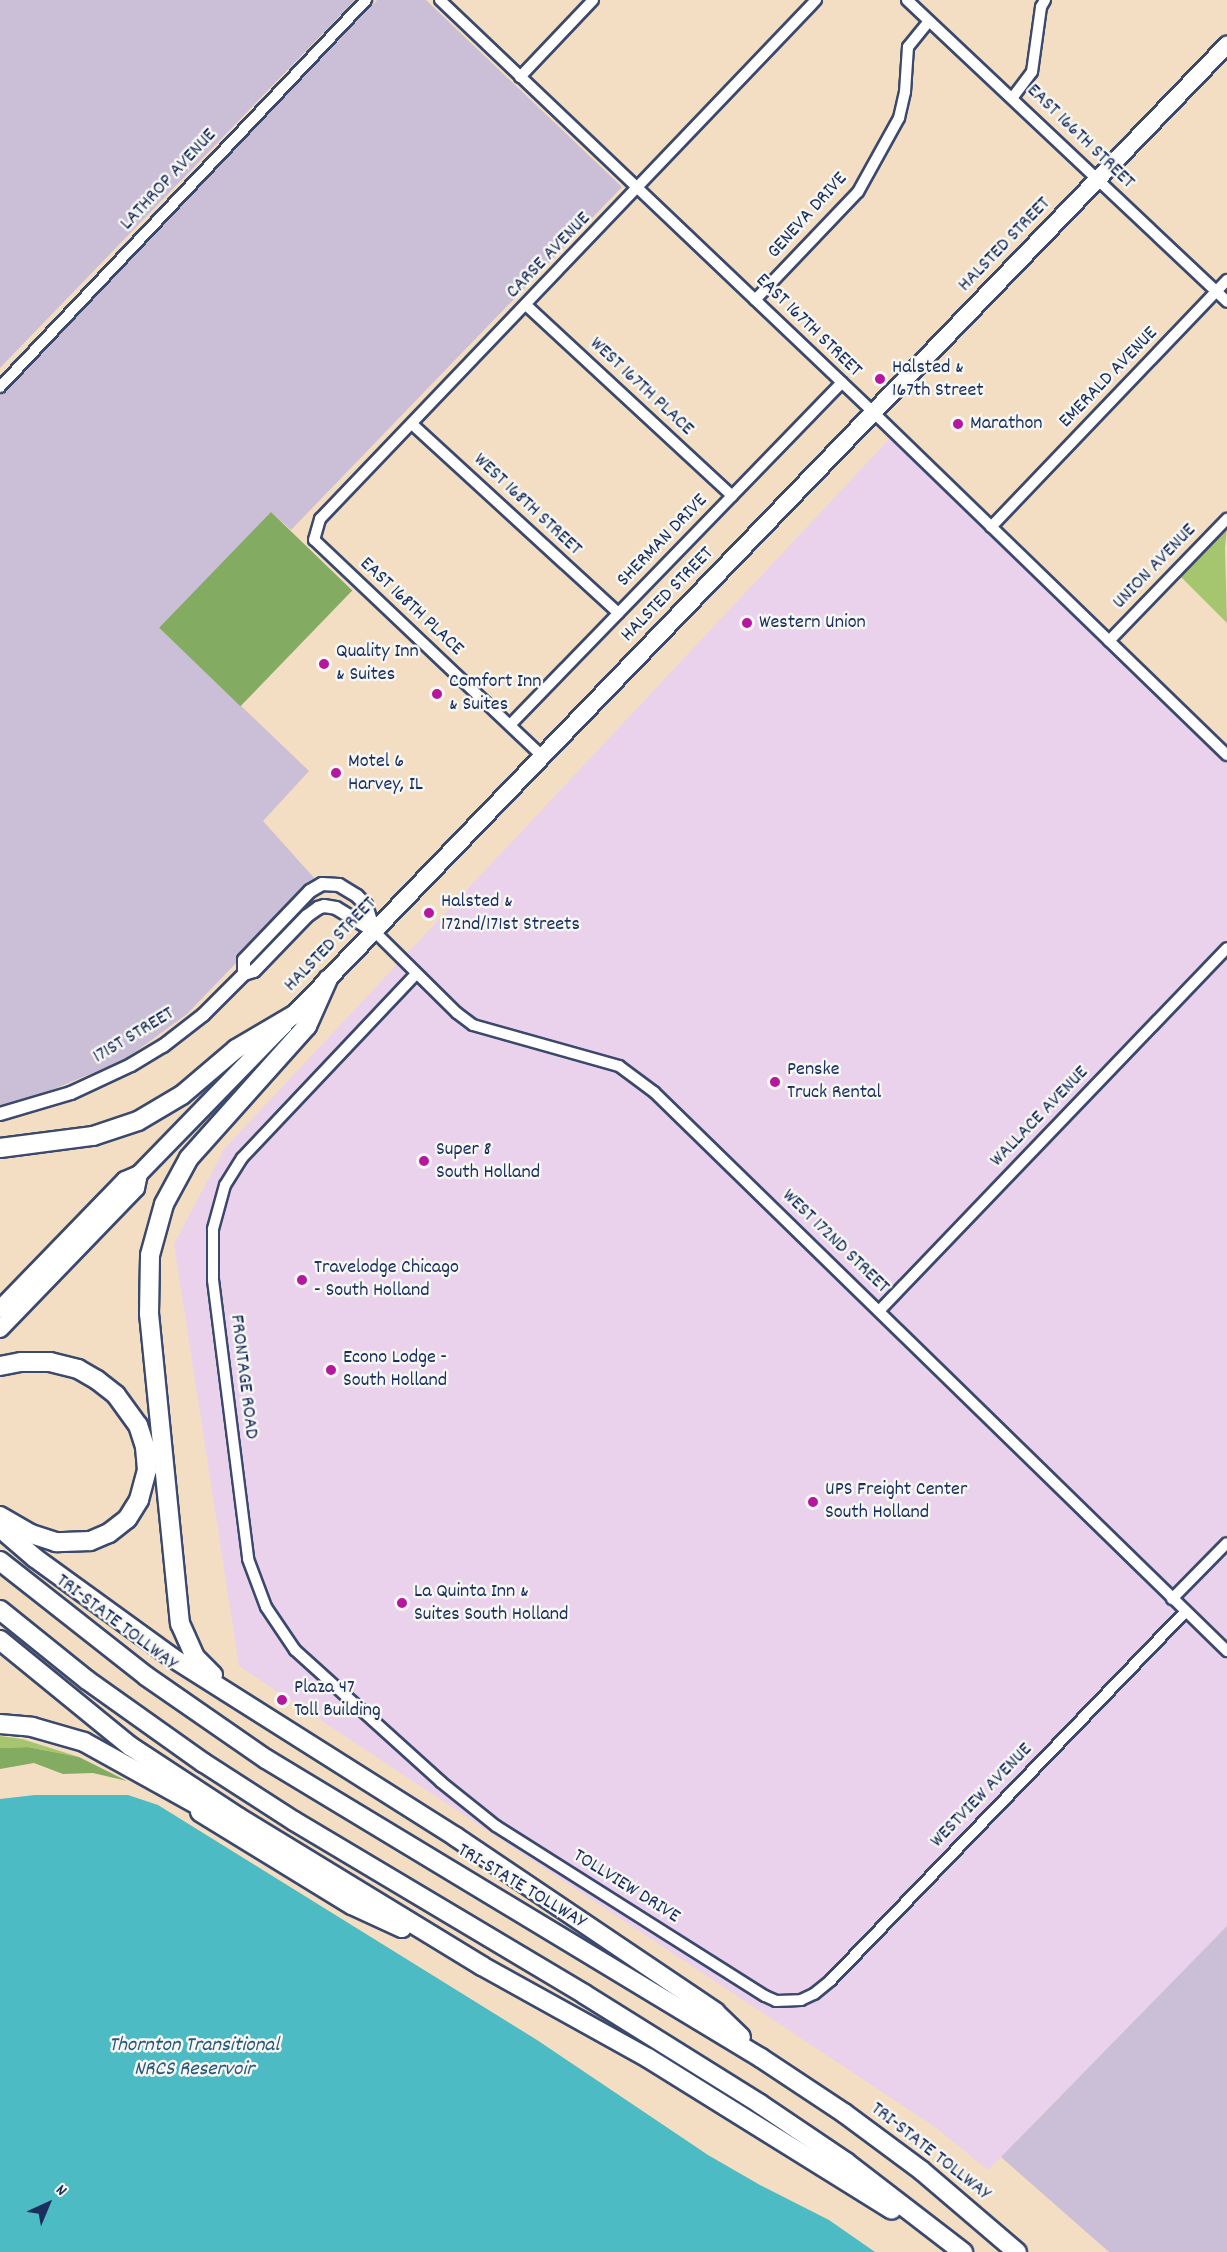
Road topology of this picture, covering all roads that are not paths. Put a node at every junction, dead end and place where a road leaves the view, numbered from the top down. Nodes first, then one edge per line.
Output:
1 (366, 0) edge
2 (440, 0) edge
3 (593, 0) edge
4 (816, 0) edge
5 (907, 0) edge
6 (1045, 0) edge
7 (929, 21) junction
8 (1227, 45) edge
9 (520, 77) junction
10 (1013, 97) junction
11 (1098, 178) junction
12 (638, 190) junction
13 (1227, 280) edge
14 (1216, 291) junction
15 (755, 300) junction
16 (1227, 302) edge
17 (526, 305) junction
18 (842, 383) junction
19 (0, 387) edge
20 (873, 412) junction
21 (412, 424) junction
22 (732, 496) junction
23 (1227, 519) edge
24 (991, 527) junction
25 (314, 540) joint
26 (618, 614) junction
27 (1109, 641) junction
28 (510, 725) junction
29 (1226, 753) edge
30 (542, 756) junction
31 (374, 931) junction
32 (1227, 948) edge
33 (244, 974) junction
34 (416, 974) junction
35 (328, 979) junction
36 (294, 1015) junction
37 (0, 1114) edge
38 (0, 1148) edge
39 (139, 1174) junction
40 (0, 1309) edge
41 (880, 1310) junction
42 (0, 1329) edge
43 (0, 1366) edge
44 (0, 1516) edge
45 (0, 1528) edge
46 (1227, 1543) edge
47 (0, 1561) edge
48 (1172, 1599) junction
49 (0, 1610) edge
50 (1185, 1612) junction
51 (0, 1640) edge
52 (1227, 1651) edge
53 (267, 1718) junction
54 (0, 1724) edge
55 (441, 1782) joint
56 (482, 1966) junction
57 (801, 2000) joint
58 (761, 2058) junction
59 (958, 2252) edge
60 (963, 2252) edge
61 (1017, 2252) edge

1 - 19 street, LATHROP AVENUE
2 - 9 street, EAST 167TH STREET
3 - 9 street
4 - 12 street, CARSE AVENUE
5 - 7 street, EAST 166TH STREET
6 - 10 street
7 - 10 street, EAST 166TH STREET
7 - 15 street, GENEVA DRIVE
8 - 11 main road, HALSTED STREET
9 - 12 street, EAST 167TH STREET
10 - 11 street, EAST 166TH STREET
11 - 14 street, EAST 166TH STREET
11 - 20 main road, HALSTED STREET
12 - 15 street, EAST 167TH STREET
12 - 17 street, CARSE AVENUE
13 - 14 street, EMERALD AVENUE
14 - 16 street, EAST 166TH STREET
14 - 24 street, EMERALD AVENUE
15 - 18 street, EAST 167TH STREET
17 - 21 street, CARSE AVENUE
17 - 22 street, WEST 167TH PLACE
18 - 20 street, EAST 167TH STREET
18 - 22 street, SHERMAN DRIVE
20 - 24 street, EAST 167TH STREET
20 - 30 main road, HALSTED STREET
21 - 25 street, CARSE AVENUE
21 - 26 street, WEST 168TH STREET
22 - 26 street, SHERMAN DRIVE
23 - 27 street, UNION AVENUE
24 - 27 street, EAST 167TH STREET
25 - 28 street, EAST 168TH PLACE
26 - 28 street, SHERMAN DRIVE
27 - 29 street, EAST 167TH STREET
28 - 30 street, EAST 168TH PLACE
30 - 31 main road, HALSTED STREET
31 - 33 street, 171ST STREET
31 - 33 street, 171ST STREET
31 - 34 street, WEST 172ND STREET
31 - 35 main road, HALSTED STREET
32 - 41 street, WALLACE AVENUE
33 - 37 street, 171ST STREET
34 - 41 street, WEST 172ND STREET
34 - 55 street, FRONTAGE ROAD
35 - 36 main road, HALSTED STREET
35 - 53 highway
36 - 38 highway
36 - 39 main road, HALSTED STREET
39 - 40 main road, HALSTED STREET
39 - 42 main road, HALSTED STREET
41 - 48 street, WEST 172ND STREET
43 - 44 highway
45 - 53 highway
46 - 48 street
47 - 58 highway, TRI-STATE TOLLWAY
48 - 50 street, WEST 172ND STREET
49 - 60 highway
50 - 52 street, WEST 172ND STREET
50 - 57 street, WESTVIEW AVENUE
51 - 56 highway
53 - 58 highway
54 - 56 highway
55 - 57 street, TOLLVIEW DRIVE
56 - 59 highway
58 - 61 highway, TRI-STATE TOLLWAY

